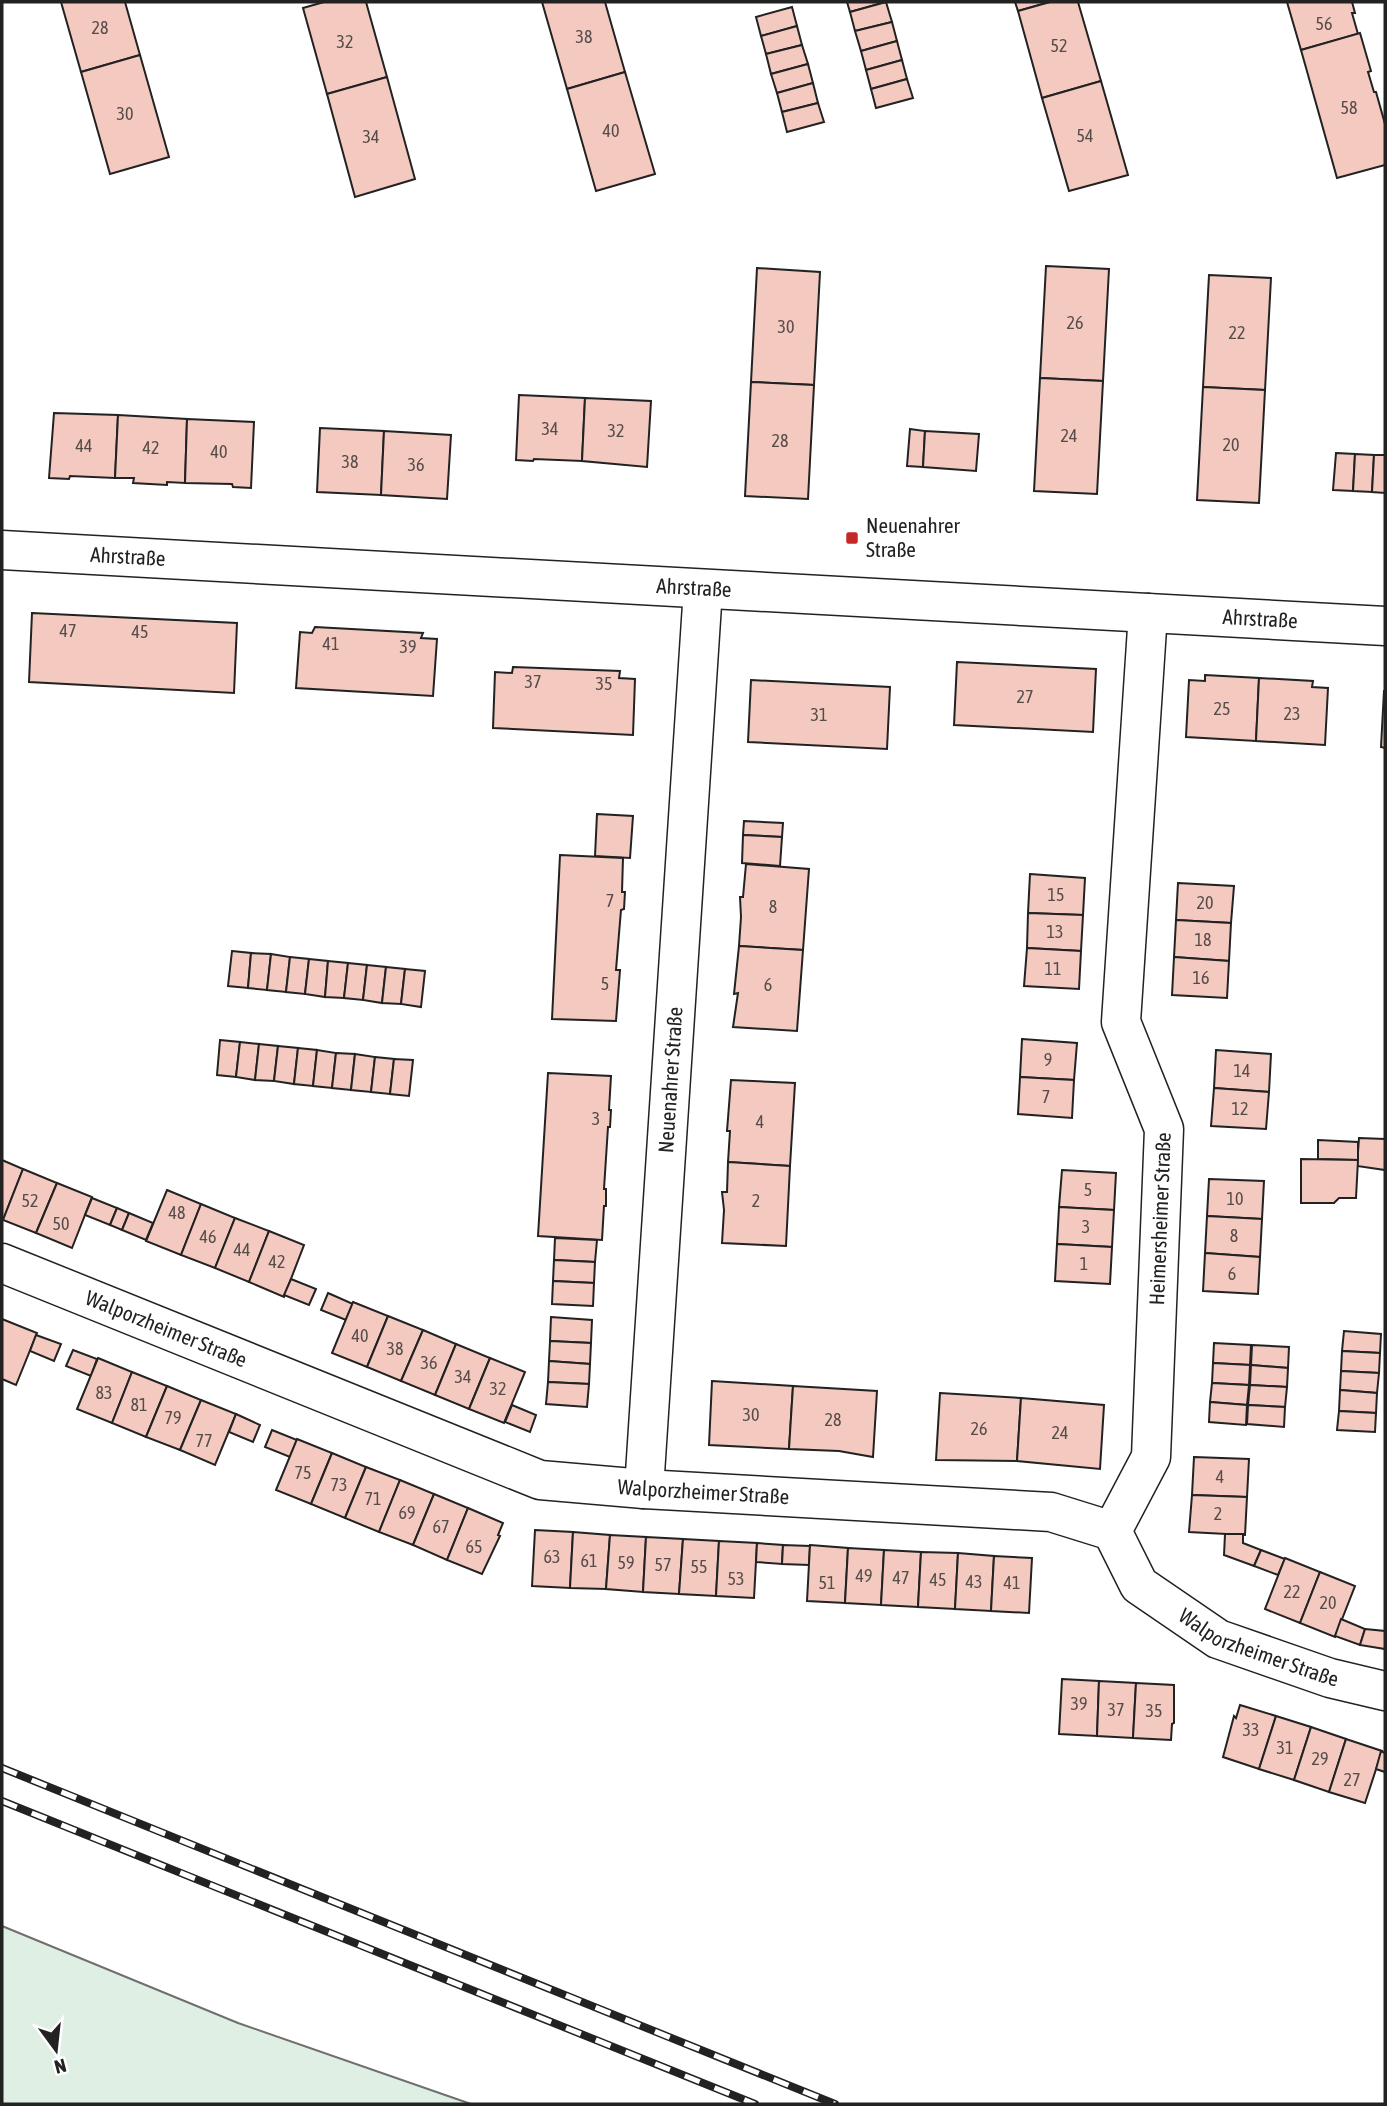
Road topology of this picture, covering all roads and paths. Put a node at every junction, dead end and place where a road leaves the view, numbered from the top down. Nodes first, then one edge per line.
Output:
1 (2, 550) edge
2 (703, 589) junction
3 (1148, 613) junction
4 (1385, 626) edge
5 (2, 1263) edge
6 (644, 1489) junction
7 (1112, 1531) junction
8 (1385, 1691) edge

1 - 2 street, Ahrstraße
2 - 3 street, Ahrstraße
2 - 6 street, Neuenahrer Straße
3 - 4 street, Ahrstraße
3 - 7 street, Heimersheimer Straße
5 - 6 street, Walporzheimer Straße
6 - 7 street, Walporzheimer Straße
7 - 8 street, Walporzheimer Straße

